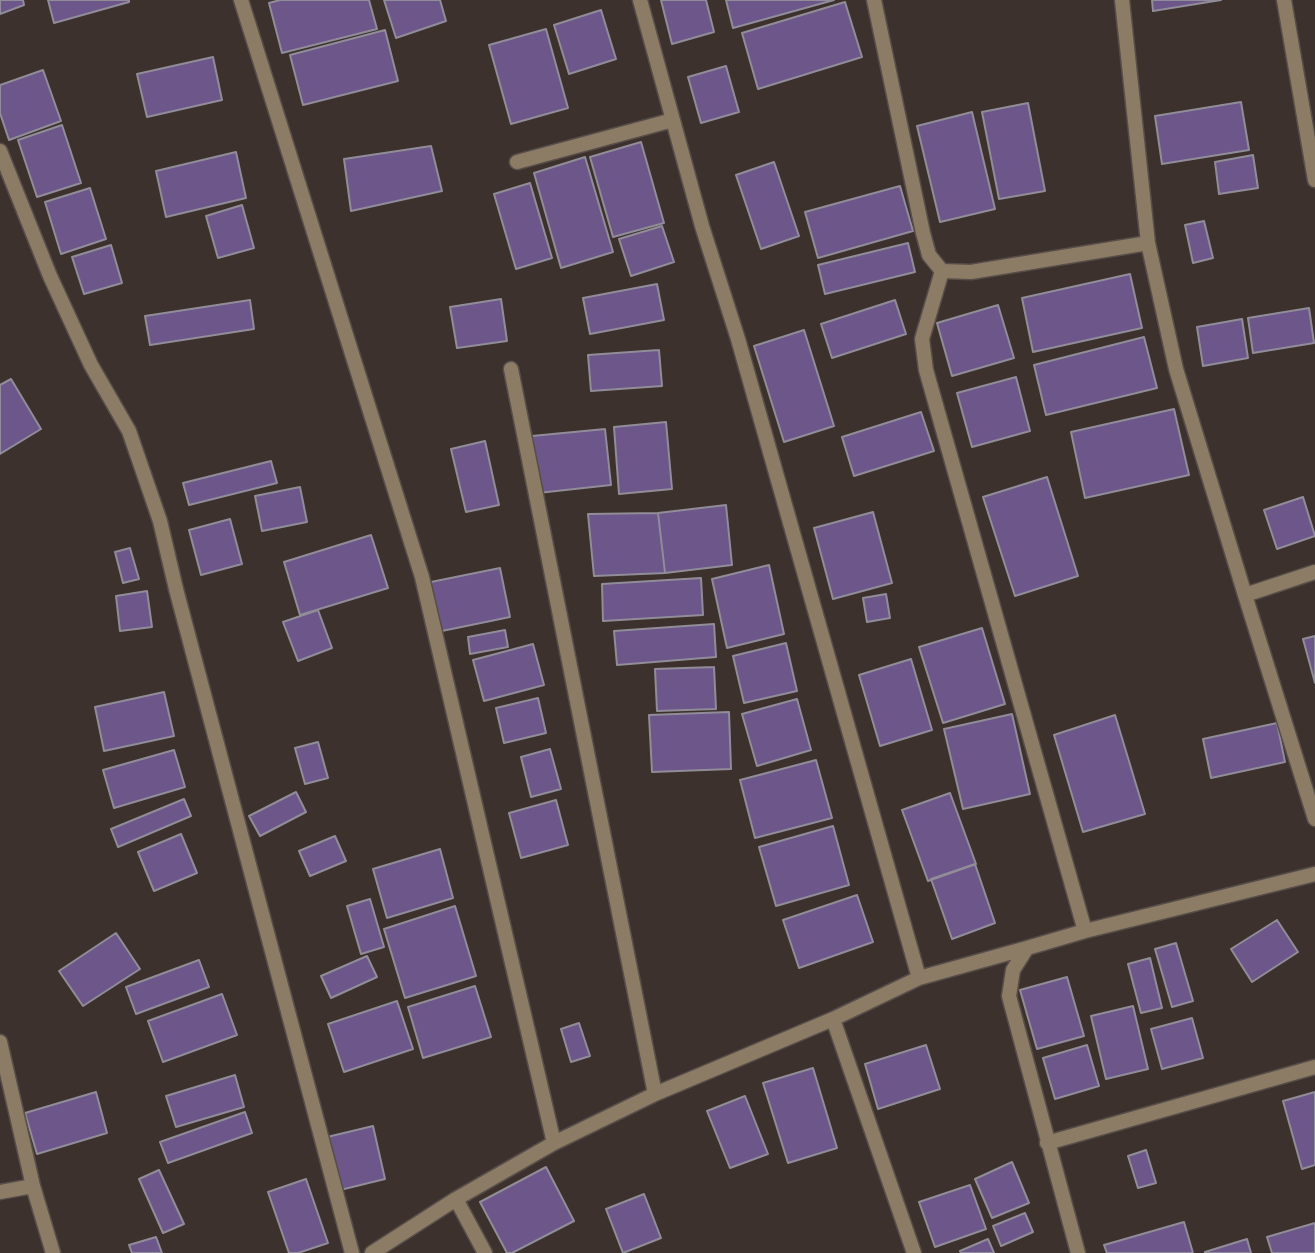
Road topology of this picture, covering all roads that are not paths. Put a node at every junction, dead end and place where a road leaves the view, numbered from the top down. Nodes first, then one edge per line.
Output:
1 (241, 0) edge
2 (640, 0) edge
3 (874, 0) edge
4 (1122, 0) edge
5 (1284, 0) edge
6 (673, 120) junction
7 (0, 151) edge
8 (517, 162) dead end
9 (1315, 180) edge
10 (1148, 243) junction
11 (942, 271) junction
12 (511, 369) dead end
13 (1315, 572) edge
14 (1245, 595) junction
15 (1315, 819) edge
16 (1315, 874) edge
17 (1085, 931) junction
18 (1027, 948) junction
19 (919, 978) junction
20 (833, 1019) junction
21 (0, 1042) edge
22 (1315, 1067) edge
23 (655, 1094) junction
24 (554, 1143) junction
25 (1047, 1143) junction
26 (33, 1186) junction
27 (0, 1192) edge
28 (456, 1199) junction
29 (53, 1253) edge
30 (352, 1253) edge
31 (372, 1253) edge
32 (485, 1253) edge
33 (914, 1253) edge
34 (1078, 1253) edge

1 - 24 street
2 - 6 street
3 - 11 street
4 - 10 street
5 - 9 street
6 - 8 street
6 - 19 street
7 - 30 street
10 - 11 street
10 - 14 street
11 - 17 street
12 - 23 street
13 - 14 street
14 - 15 street
16 - 17 street
17 - 18 street
18 - 19 street
18 - 25 street
19 - 20 street
20 - 23 street
20 - 33 street
21 - 26 street
22 - 25 street
23 - 24 street
24 - 28 street
25 - 34 street
26 - 27 street
26 - 29 street
28 - 31 street
28 - 32 street

